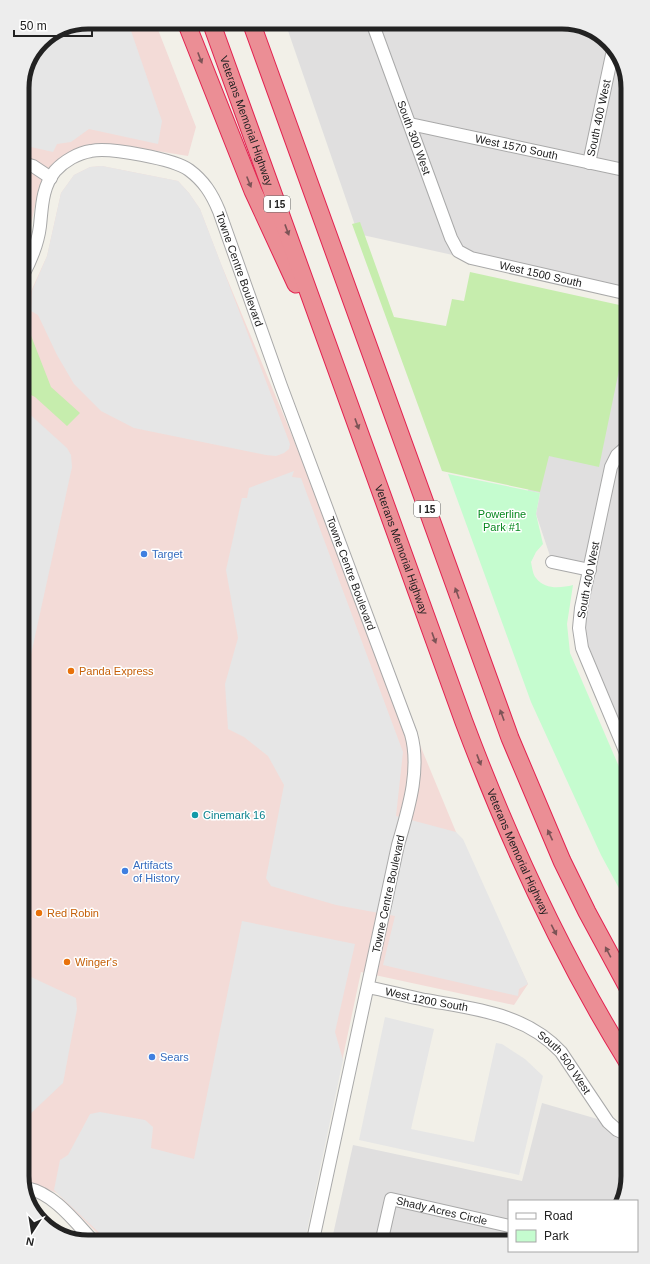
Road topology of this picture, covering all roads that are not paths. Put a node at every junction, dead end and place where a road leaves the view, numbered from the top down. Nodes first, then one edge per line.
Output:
1 (189, 29) edge
2 (214, 29) edge
3 (254, 29) edge
4 (375, 29) edge
5 (612, 57) edge
6 (410, 124) junction
7 (589, 163) junction
8 (29, 165) edge
9 (621, 169) edge
10 (51, 178) junction
11 (458, 251) joint
12 (29, 262) edge
13 (621, 293) edge
14 (343, 387) junction
15 (621, 451) edge
16 (552, 562) dead end
17 (590, 570) junction
18 (621, 741) edge
19 (621, 975) edge
20 (368, 987) junction
21 (484, 1011) joint
22 (621, 1050) edge
23 (621, 1132) edge
24 (31, 1189) edge
25 (508, 1226) edge
26 (87, 1235) edge
27 (314, 1235) edge
28 (383, 1235) edge

1 -> 14 highway
2 -> 14 highway, Veterans Memorial Highway / I 15
19 -> 3 highway, I 15
4 - 6 street, South 300 West
5 - 7 street, South 400 West
6 - 7 street, West 1570 South
6 - 11 street, South 300 West
7 - 9 street, West 1570 South
8 - 10 street
10 - 12 street, Towne Centre Boulevard
10 - 20 street, Towne Centre Boulevard
11 - 13 street, West 1500 South
14 -> 22 highway, Veterans Memorial Highway / I 15
15 - 17 street, South 400 West
16 - 17 street
17 - 18 street, South 400 West
20 - 21 street, West 1200 South
20 - 27 street, Towne Centre Boulevard
21 - 23 street, South 500 West
24 - 26 street
25 - 28 street, Shady Acres Circle

